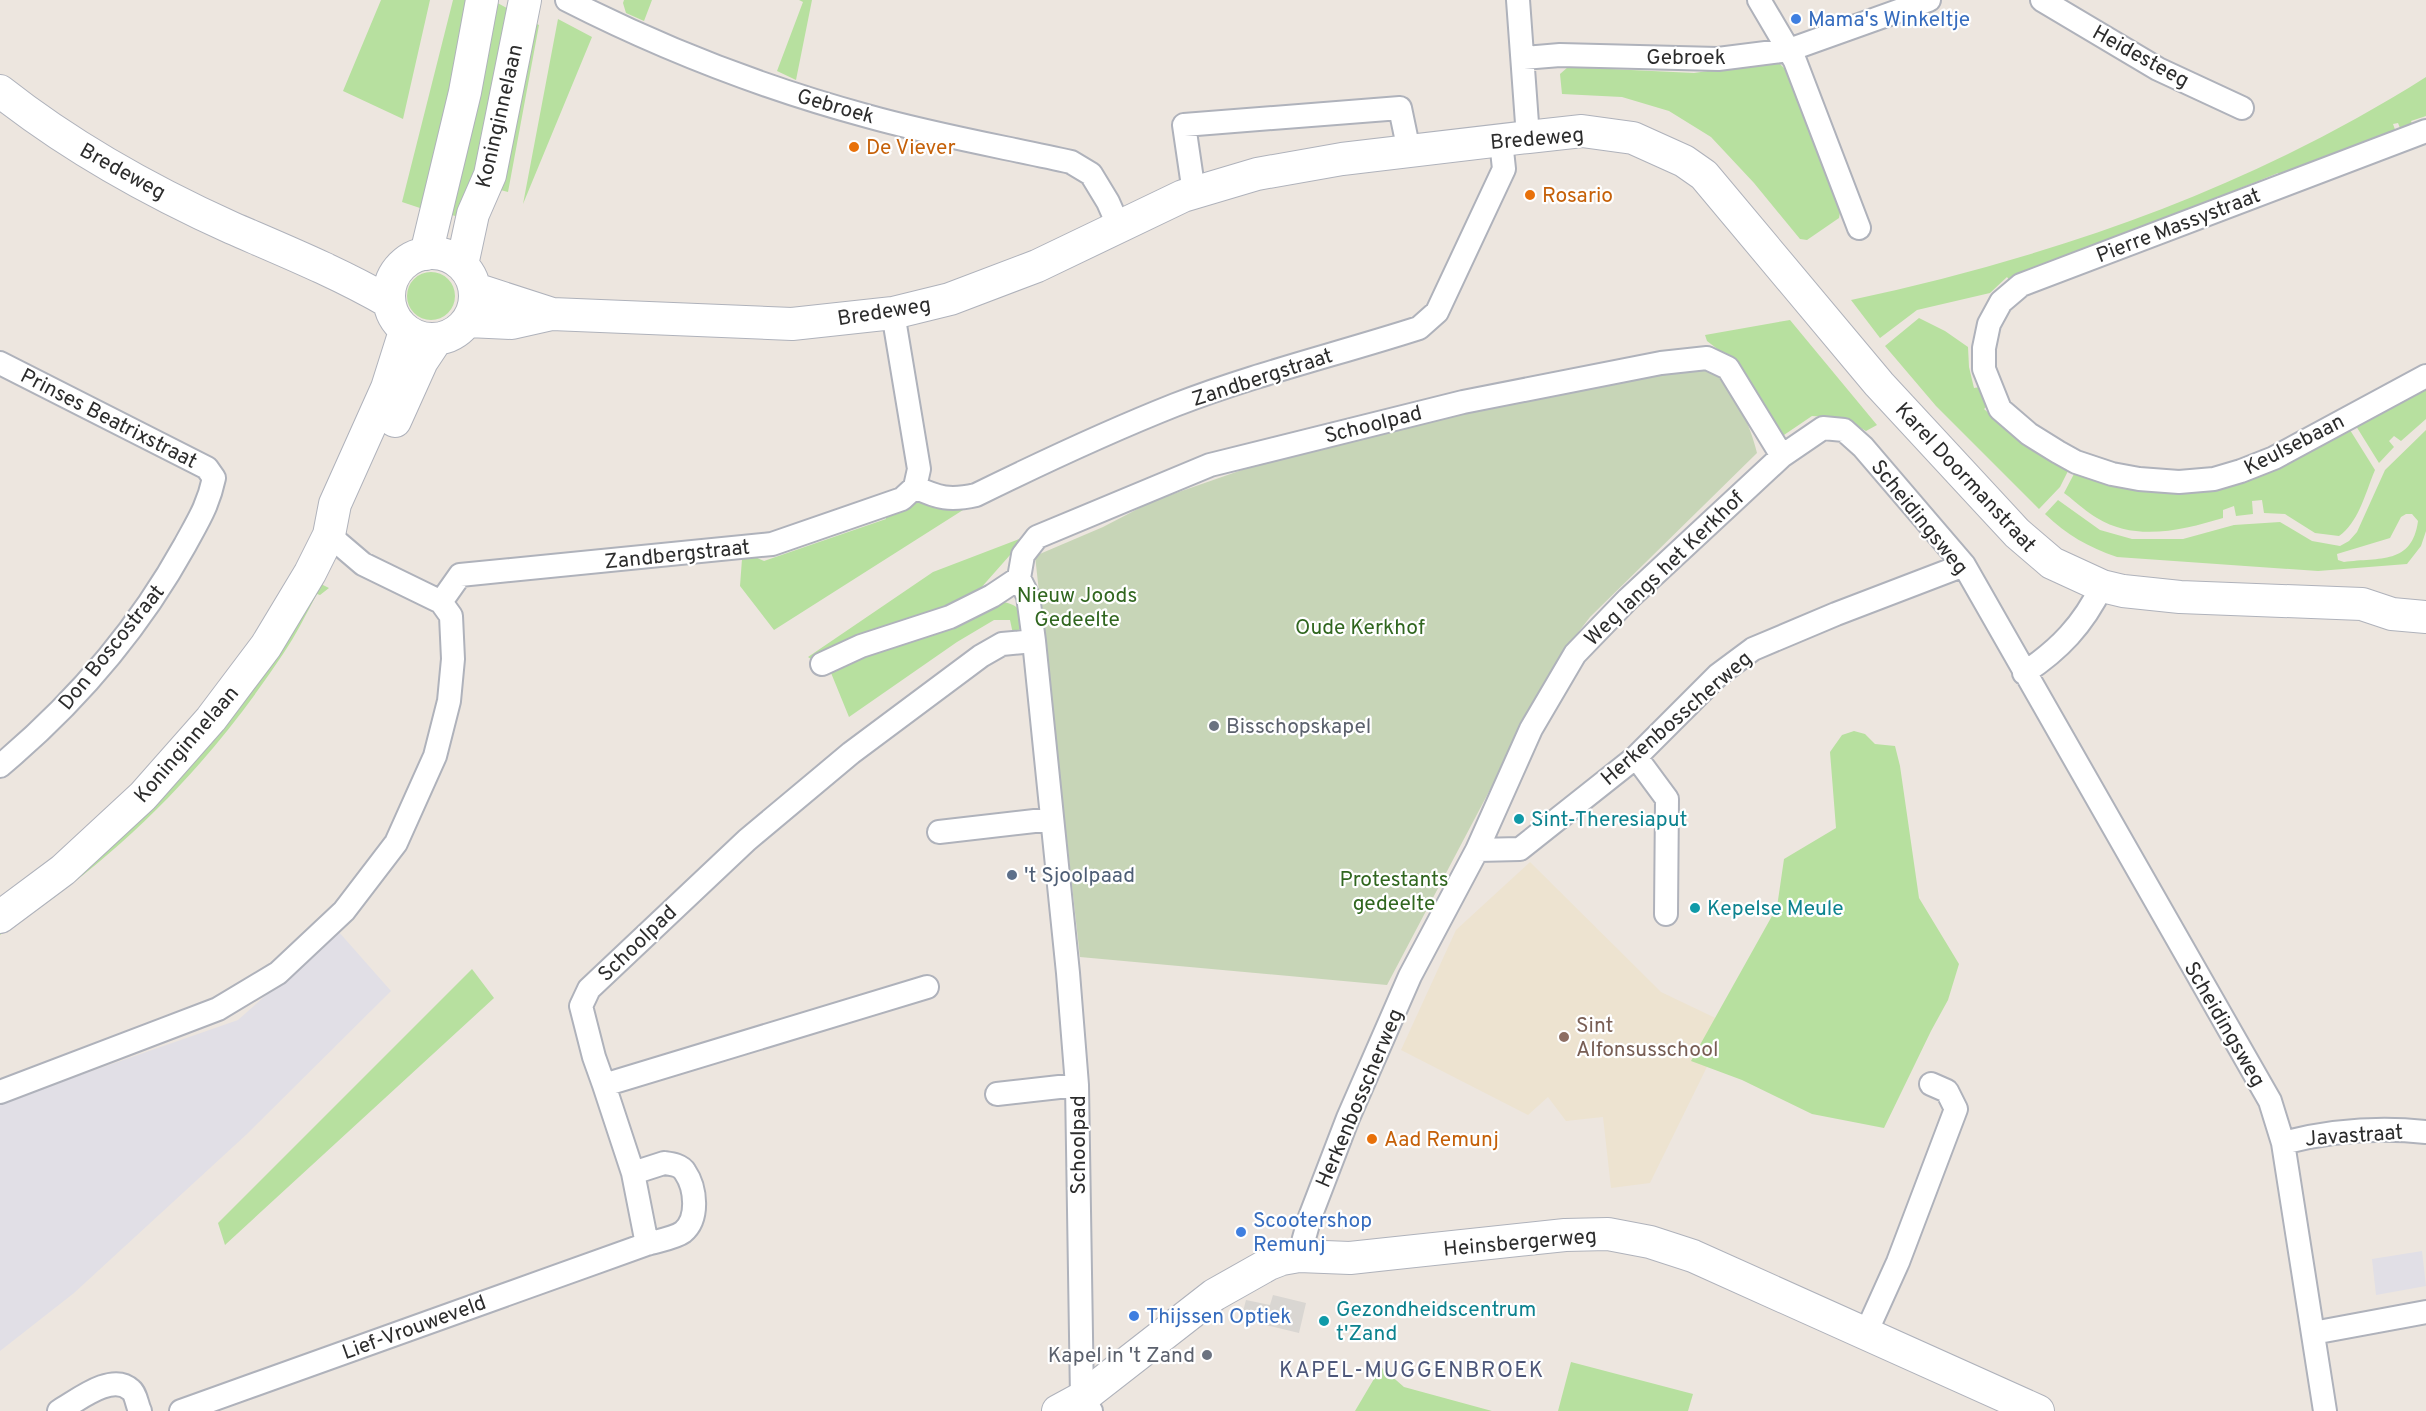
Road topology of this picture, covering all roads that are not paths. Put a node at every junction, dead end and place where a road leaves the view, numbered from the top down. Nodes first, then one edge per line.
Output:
1 (482, 0) edge
2 (567, 0) edge
3 (1518, 0) edge
4 (1759, 0) edge
5 (1929, 0) edge
6 (2042, 0) edge
7 (524, 8) edge
8 (1789, 50) junction
9 (1523, 58) junction
10 (0, 91) edge
11 (2242, 108) dead end
12 (2426, 132) edge
13 (1515, 139) junction
14 (1409, 151) junction
15 (1194, 193) junction
16 (1119, 227) junction
17 (1859, 228) dead end
18 (255, 237) junction
19 (426, 254) junction
20 (398, 270) junction
21 (468, 277) junction
22 (389, 302) junction
23 (1817, 312) joint
24 (893, 313) junction
25 (552, 314) junction
26 (468, 321) junction
27 (405, 331) junction
28 (436, 340) junction
29 (0, 363) edge
30 (1984, 369) joint
31 (2426, 376) edge
32 (1844, 430) joint
33 (1782, 456) junction
34 (214, 478) joint
35 (915, 487) junction
36 (329, 535) junction
37 (1964, 565) junction
38 (1019, 578) junction
39 (2102, 586) junction
40 (2426, 596) edge
41 (441, 602) junction
42 (2362, 604) junction
43 (2426, 617) edge
44 (1034, 641) junction
45 (822, 664) dead end
46 (2024, 673) junction
47 (1636, 756) junction
48 (0, 766) edge
49 (1052, 819) junction
50 (939, 832) dead end
51 (1477, 849) junction
52 (1666, 914) dead end
53 (0, 916) edge
54 (927, 987) dead end
55 (1931, 1084) dead end
56 (604, 1085) junction
57 (1077, 1085) junction
58 (0, 1092) edge
59 (997, 1094) dead end
60 (2426, 1132) edge
61 (2283, 1143) junction
62 (633, 1173) junction
63 (647, 1244) junction
64 (1299, 1256) junction
65 (2426, 1312) edge
66 (2313, 1333) junction
67 (1865, 1335) junction
68 (1077, 1407) edge
69 (59, 1411) edge
70 (141, 1411) edge
71 (181, 1411) edge
72 (2038, 1411) edge
73 (2325, 1411) edge

1 - 19 main road, Koninginnelaan
2 - 16 street, Gebroek
3 - 9 street, Zandbergstraat
4 - 8 street
5 - 8 street, Gebroek
6 - 11 street, Heidesteeg
7 - 21 main road, Koninginnelaan
8 - 9 street, Gebroek
8 - 17 street
9 - 13 street, Zandbergstraat
10 - 18 main road, Bredeweg
12 - 30 street, Pierre Massystraat
13 - 14 main road, Bredeweg
13 - 23 main road, Bredeweg
13 - 35 street, Zandbergstraat
14 - 15 main road, Bredeweg
14 - 15 street
15 - 16 main road, Bredeweg
16 - 24 main road, Bredeweg
18 - 20 main road, Bredeweg
18 - 22 main road, Bredeweg
19 - 20 main road
19 - 21 main road
20 - 22 main road
21 - 25 main road, Bredeweg
21 - 26 main road
22 - 27 main road
23 - 39 main road, Karel Doormanstraat
24 - 25 main road, Bredeweg
24 - 35 street
25 - 26 main road, Bredeweg
26 - 28 main road
27 - 28 main road
27 - 36 main road, Koninginnelaan
28 - 36 main road, Koninginnelaan
29 - 34 street, Prinses Beatrixstraat
30 - 31 street, Keulsebaan
32 - 33 street, Weg langs het Kerkhof
32 - 37 street, Scheidingsweg
33 - 38 street, Schoolpad
33 - 51 street, Weg langs het Kerkhof
34 - 48 street, Don Boscostraat
35 - 41 street, Zandbergstraat
36 - 41 street
36 - 53 main road, Koninginnelaan
37 - 46 street, Scheidingsweg
37 - 47 street, Herkenbosscherweg
38 - 44 street, Schoolpad
38 - 45 street
39 - 42 main road, Karel Doormanstraat
39 - 46 street
40 - 42 main road, Karel Doormanstraat
41 - 58 street
42 - 43 main road, Karel Doormanstraat
44 - 49 street, Schoolpad
44 - 56 street, Schoolpad
46 - 61 street, Scheidingsweg
47 - 51 street, Herkenbosscherweg
47 - 52 street
49 - 50 street
49 - 57 street, Schoolpad
51 - 64 street, Herkenbosscherweg
54 - 56 street
55 - 67 street
56 - 62 street, Schoolpad
57 - 59 street
57 - 68 street, Schoolpad
60 - 61 street, Javastraat
61 - 66 street, Scheidingsweg
62 - 63 street
62 - 63 street, Lief-Vrouweveld
63 - 71 street, Lief-Vrouweveld
64 - 67 main road, Heinsbergerweg
64 - 68 main road, Heinsbergerweg
65 - 66 street
66 - 73 street, Scheidingsweg
67 - 72 main road, Heinsbergerweg
69 - 70 street

